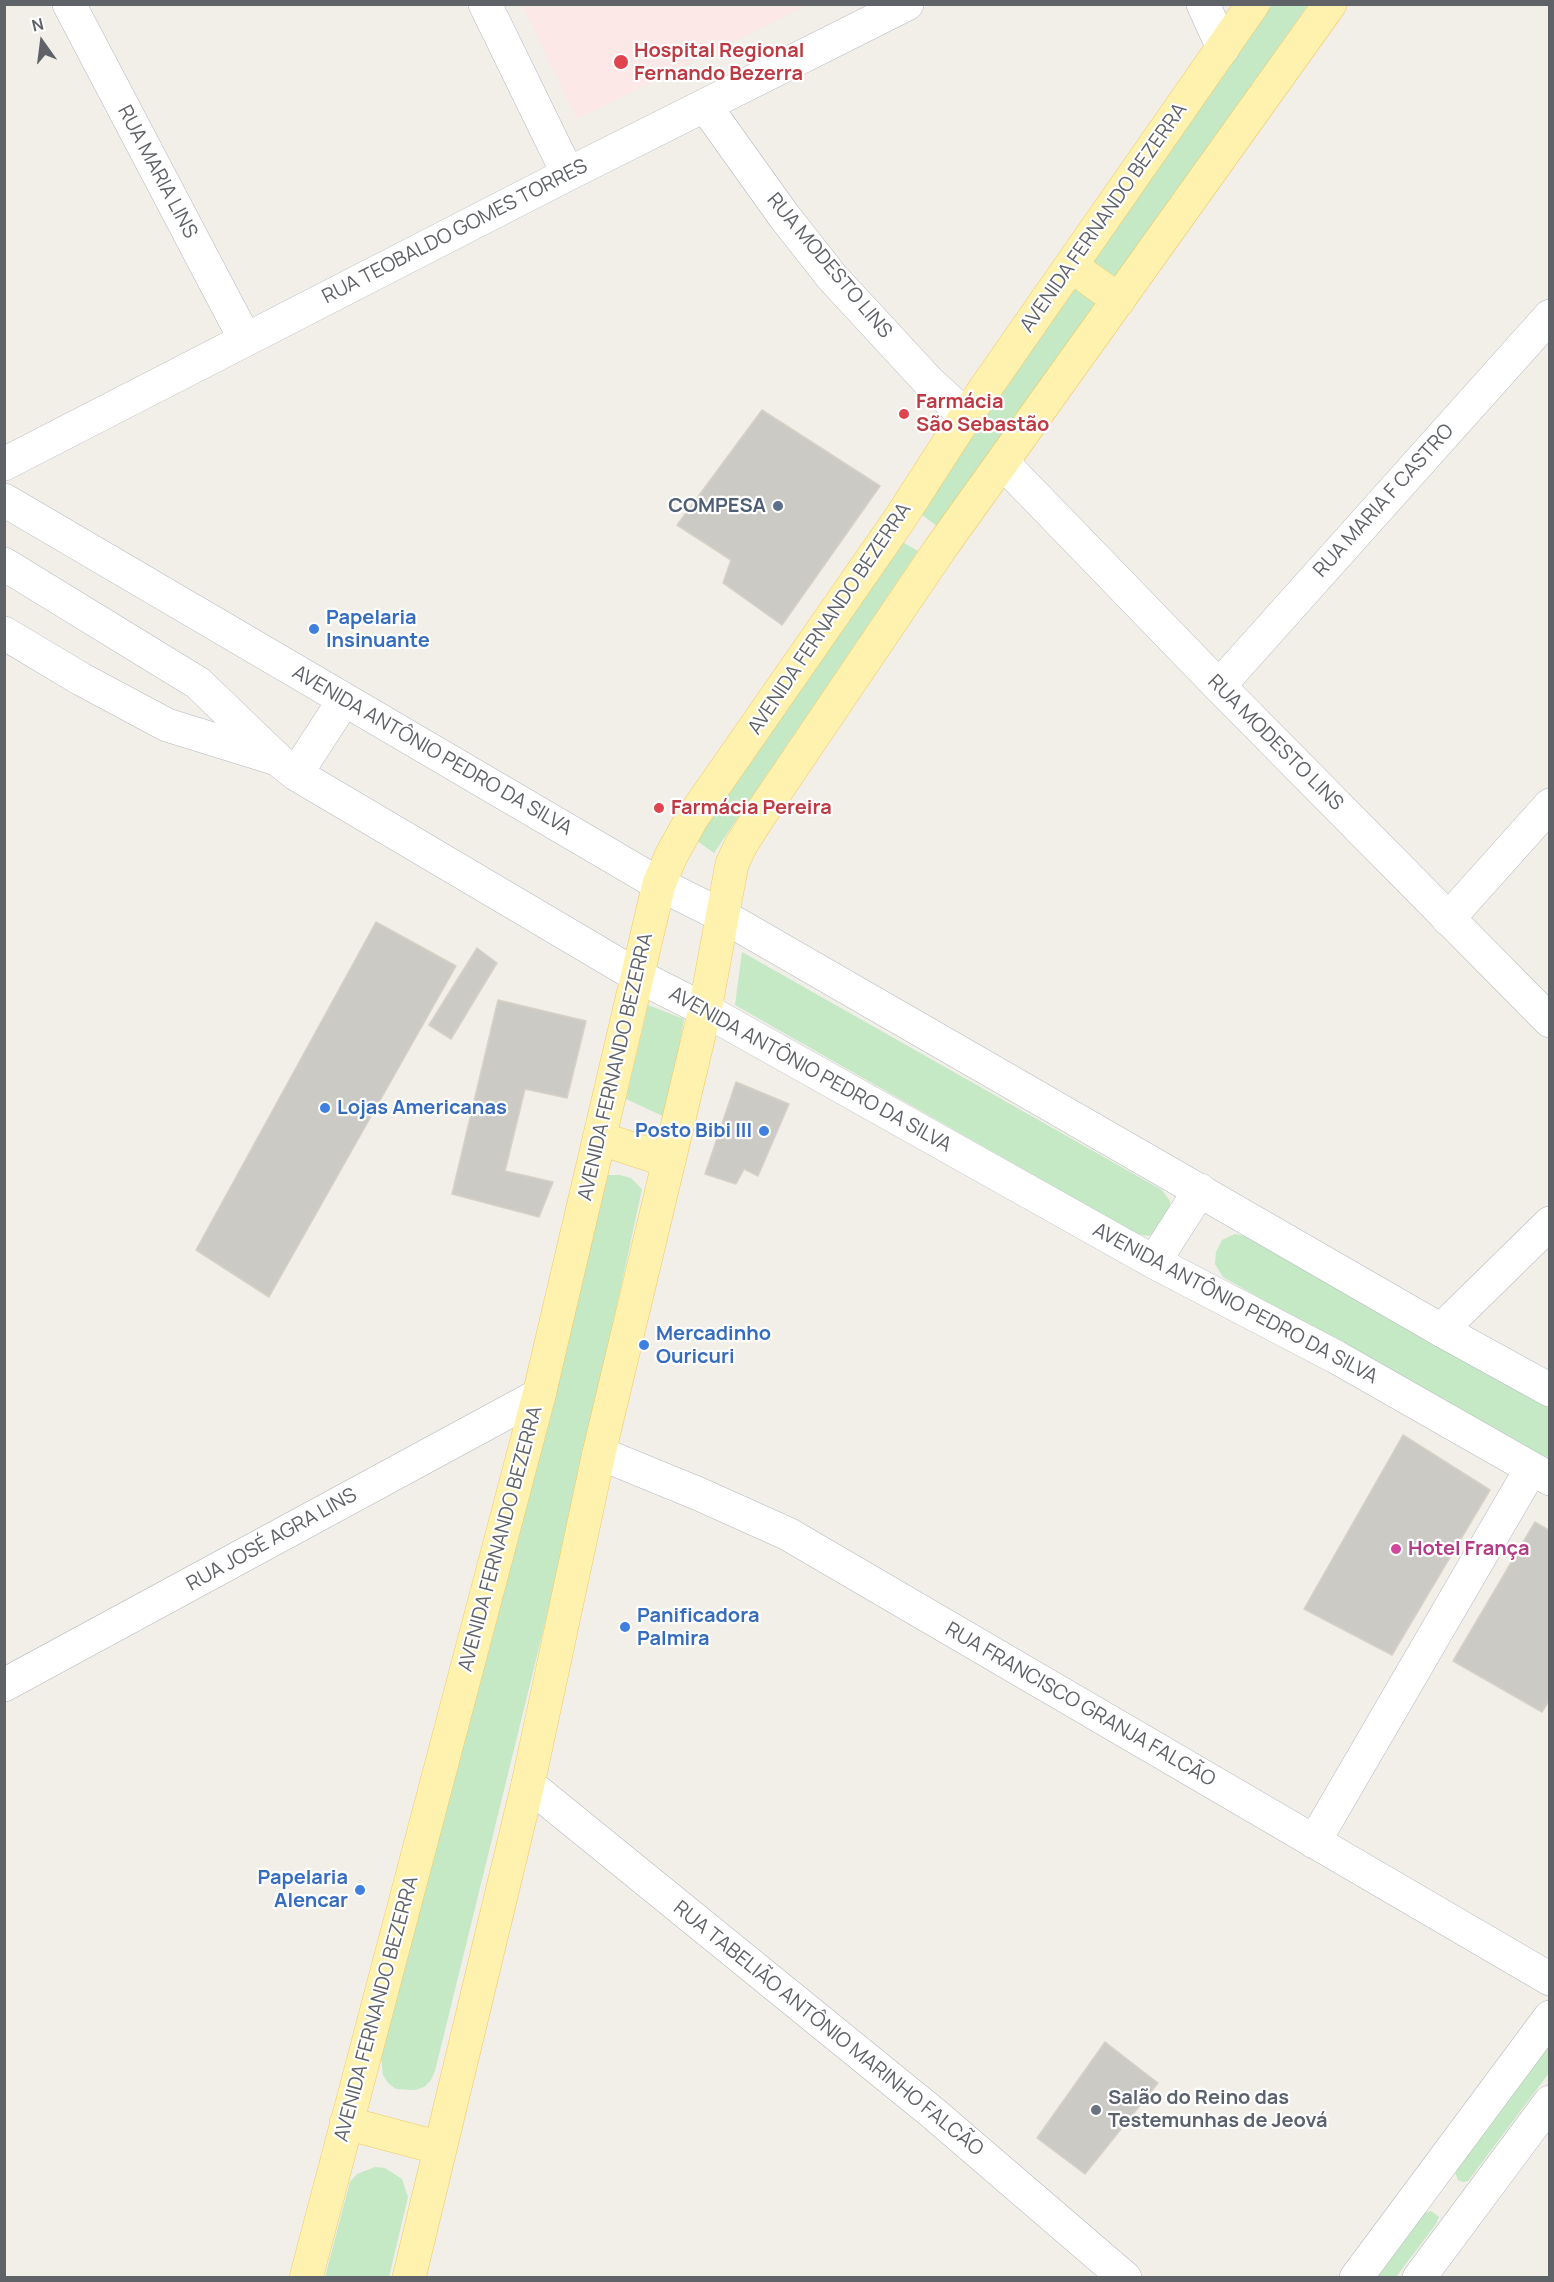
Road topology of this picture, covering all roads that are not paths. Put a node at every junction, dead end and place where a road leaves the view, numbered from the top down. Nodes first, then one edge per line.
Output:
1 (69, 4) edge
2 (485, 4) edge
3 (907, 4) edge
4 (1203, 4) edge
5 (1253, 4) edge
6 (1330, 4) edge
7 (1223, 48) junction
8 (706, 107) junction
9 (567, 174) junction
10 (1071, 266) junction
11 (1119, 300) junction
12 (1550, 316) edge
13 (245, 339) junction
14 (966, 416) junction
15 (4, 464) edge
16 (1003, 464) junction
17 (4, 500) edge
18 (4, 564) edge
19 (4, 633) edge
20 (1219, 686) junction
21 (344, 700) junction
22 (287, 767) junction
23 (1550, 805) edge
24 (659, 884) junction
25 (722, 915) junction
26 (1448, 919) junction
27 (636, 975) junction
28 (705, 1010) junction
29 (1550, 1020) edge
30 (599, 1138) junction
31 (669, 1161) junction
32 (1200, 1190) junction
33 (1550, 1222) edge
34 (1154, 1262) junction
35 (1442, 1330) junction
36 (1550, 1390) edge
37 (539, 1395) junction
38 (599, 1453) junction
39 (1540, 1474) edge
40 (4, 1685) edge
41 (528, 1784) junction
42 (1314, 1842) junction
43 (1550, 1979) edge
44 (1550, 2017) edge
45 (1550, 2102) edge
46 (346, 2123) junction
47 (440, 2148) junction
48 (1425, 2185) junction
49 (1466, 2215) junction
50 (306, 2277) edge
51 (409, 2277) edge
52 (1125, 2277) edge
53 (1356, 2277) edge
54 (1419, 2277) edge

1 - 13 street, RUA MARIA LINS
2 - 9 street
3 - 8 street, RUA TEOBALDO GOMES TORRES
4 - 7 street
5 - 7 main road, AVENIDA FERNANDO BEZERRA
6 - 11 main road
7 - 10 main road, AVENIDA FERNANDO BEZERRA
8 - 9 street, RUA TEOBALDO GOMES TORRES
8 - 14 street, RUA MODESTO LINS
9 - 13 street, RUA TEOBALDO GOMES TORRES
10 - 11 main road
10 - 14 main road, AVENIDA FERNANDO BEZERRA
11 - 16 main road
12 - 20 street, RUA MARIA F CASTRO
13 - 15 street, RUA TEOBALDO GOMES TORRES
14 - 24 main road, AVENIDA FERNANDO BEZERRA
16 - 20 street, RUA MODESTO LINS
16 - 25 main road
17 - 21 street, AVENIDA ANTÔNIO PEDRO DA SILVA
18 - 22 street, AVENIDA ANTÔNIO PEDRO DA SILVA
19 - 22 street
20 - 26 street, RUA MODESTO LINS
21 - 22 street
21 - 24 street, AVENIDA ANTÔNIO PEDRO DA SILVA
22 - 27 street, AVENIDA ANTÔNIO PEDRO DA SILVA
23 - 26 street
24 - 25 street, AVENIDA ANTÔNIO PEDRO DA SILVA
24 - 27 main road, AVENIDA FERNANDO BEZERRA
25 - 28 main road
25 - 32 street, AVENIDA ANTÔNIO PEDRO DA SILVA
26 - 29 street, RUA MODESTO LINS
27 - 28 street, AVENIDA ANTÔNIO PEDRO DA SILVA
27 - 30 main road, AVENIDA FERNANDO BEZERRA
28 - 31 main road
28 - 34 street, AVENIDA ANTÔNIO PEDRO DA SILVA
30 - 31 main road
30 - 37 main road, AVENIDA FERNANDO BEZERRA
31 - 38 main road
32 - 34 street
32 - 35 street, AVENIDA ANTÔNIO PEDRO DA SILVA
33 - 35 street
34 - 39 street, AVENIDA ANTÔNIO PEDRO DA SILVA
35 - 36 street, AVENIDA ANTÔNIO PEDRO DA SILVA
37 - 40 street, RUA JOSÉ AGRA LINS
37 - 46 main road, AVENIDA FERNANDO BEZERRA
38 - 41 main road
38 - 42 street, RUA FRANCISCO GRANJA FALCÃO
39 - 42 street
41 - 47 main road
41 - 52 street, RUA TABELIÃO ANTÔNIO MARINHO FALCÃO
42 - 43 street, RUA FRANCISCO GRANJA FALCÃO
44 - 48 street
45 - 49 street
46 - 47 main road
46 - 50 main road, AVENIDA FERNANDO BEZERRA
47 - 51 main road
48 - 49 street
48 - 53 street
49 - 54 street

